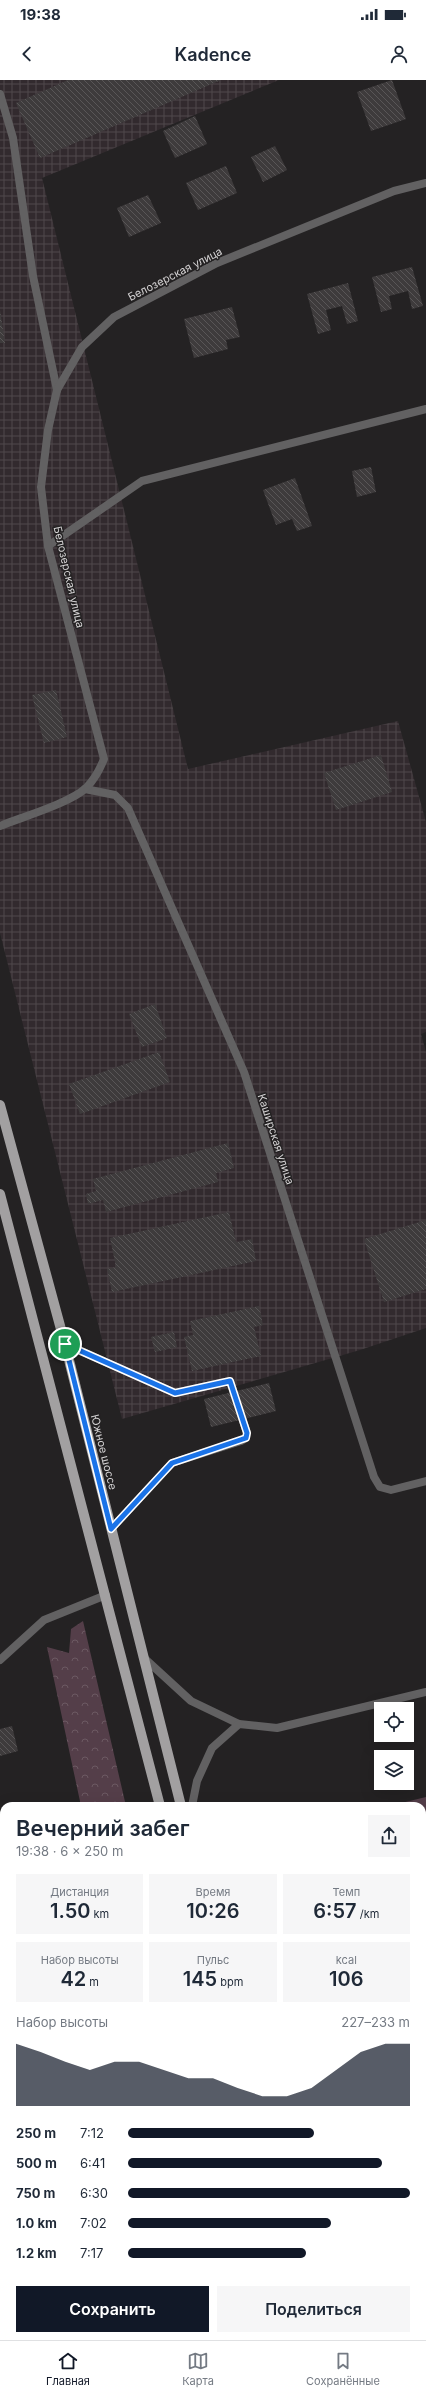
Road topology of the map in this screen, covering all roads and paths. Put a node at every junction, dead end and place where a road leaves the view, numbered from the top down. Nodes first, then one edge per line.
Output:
1 (0, 94) edge
2 (426, 183) edge
3 (57, 390) junction
4 (426, 409) edge
5 (48, 546) junction
6 (85, 789) junction
7 (0, 826) edge
8 (0, 1105) edge
9 (0, 1194) edge
10 (65, 1344) junction
11 (426, 1481) edge
12 (111, 1529) junction
13 (106, 1595) junction
14 (143, 1657) junction
15 (0, 1660) edge
16 (426, 1692) edge
17 (239, 1724) junction
18 (159, 1802) edge
19 (180, 1802) edge
20 (193, 1802) edge

1 - 3 street
2 - 3 street, Белозерская улица
3 - 5 street, Белозерская улица
4 - 5 street
5 - 6 street, Белозерская улица
6 - 7 street, Белозерская улица
6 - 11 street, Каширская улица
8 - 10 main road, Южное шоссе
9 - 13 main road
10 - 12 main road, Южное шоссе
10 - 12 street
12 - 14 main road, Южное шоссе
13 - 15 street
13 - 18 main road
14 - 17 street
14 - 19 main road, Южное шоссе
16 - 17 street
17 - 20 street

